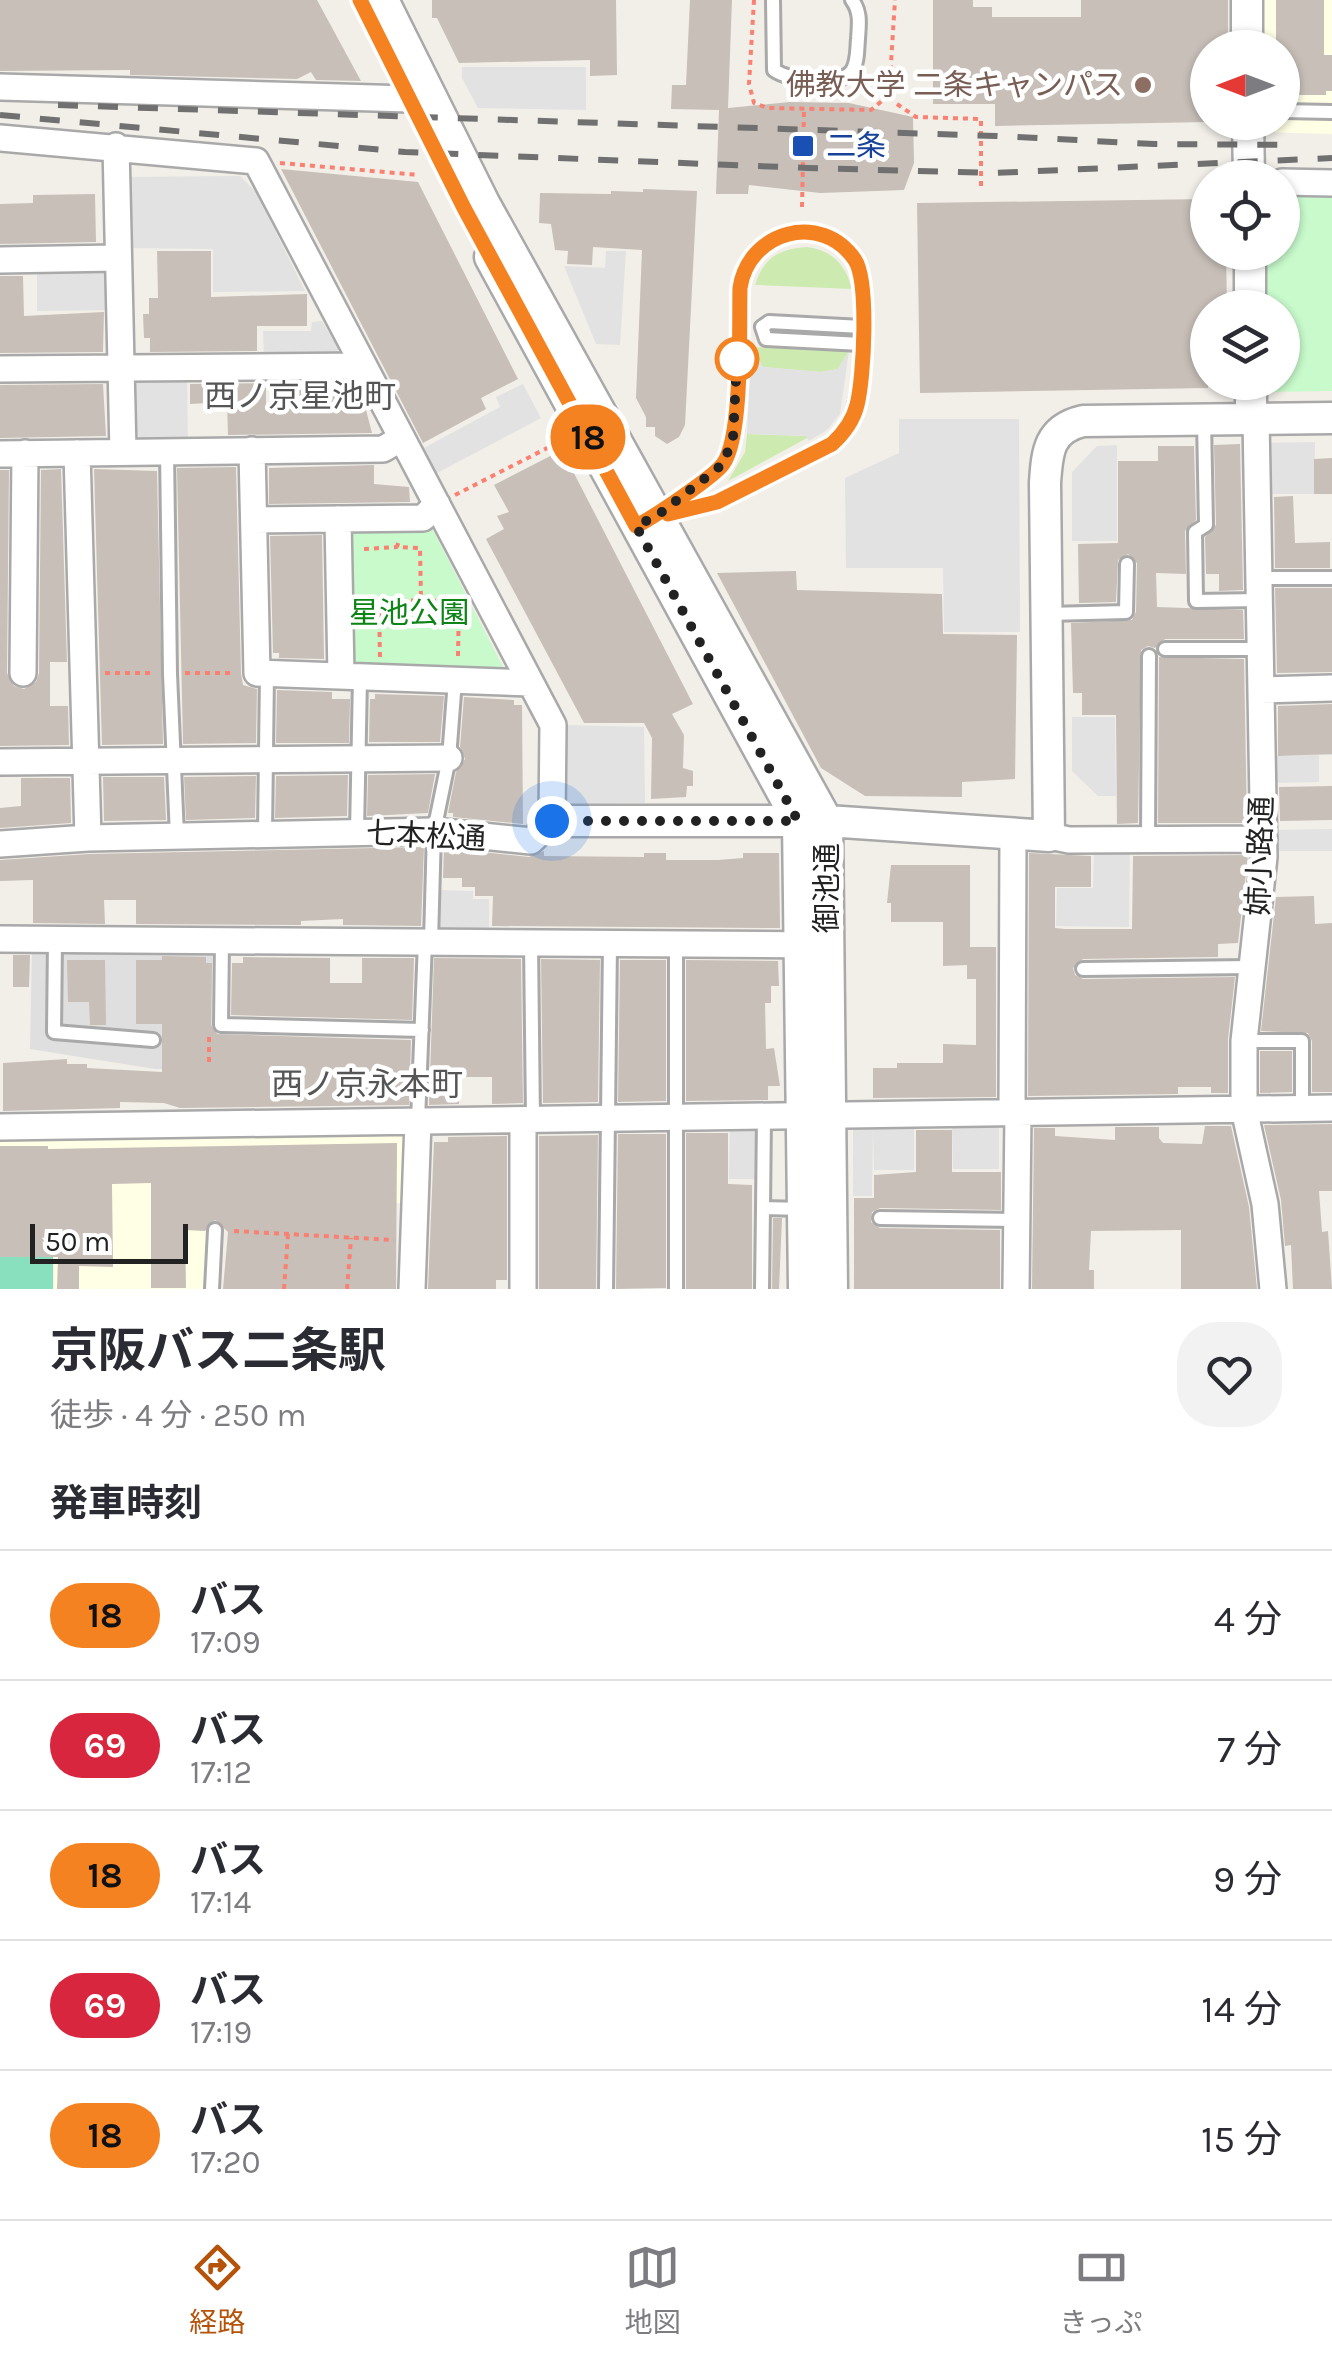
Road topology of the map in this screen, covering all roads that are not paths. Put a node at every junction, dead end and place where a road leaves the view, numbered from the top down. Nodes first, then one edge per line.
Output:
1 (360, 0) edge
2 (383, 0) edge
3 (852, 0) edge
4 (1246, 0) edge
5 (775, 2) edge
6 (1247, 30) edge
7 (0, 87) edge
8 (409, 99) junction
9 (1300, 112) edge
10 (1332, 112) edge
11 (0, 138) edge
12 (116, 146) junction
13 (1300, 182) edge
14 (1332, 182) edge
15 (116, 258) junction
16 (0, 260) edge
17 (862, 326) junction
18 (861, 344) junction
19 (364, 366) junction
20 (0, 369) edge
21 (120, 369) junction
22 (1252, 400) edge
23 (1332, 418) edge
24 (1254, 419) junction
25 (1204, 420) junction
26 (402, 438) junction
27 (252, 450) junction
28 (77, 452) junction
29 (122, 452) junction
30 (167, 452) junction
31 (12, 453) edge
32 (437, 504) junction
33 (338, 519) junction
34 (254, 520) junction
35 (647, 521) junction
36 (12, 524) edge
37 (1127, 564) dead end
38 (1332, 578) edge
39 (1259, 589) junction
40 (12, 600) edge
41 (1048, 614) junction
42 (1165, 649) dead end
43 (1260, 650) junction
44 (1149, 656) dead end
45 (23, 673) dead end
46 (262, 673) junction
47 (360, 677) junction
48 (455, 680) junction
49 (532, 683) junction
50 (1332, 688) edge
51 (1261, 690) junction
52 (360, 756) junction
53 (176, 757) junction
54 (84, 758) junction
55 (266, 758) junction
56 (449, 758) junction
57 (0, 762) edge
58 (552, 821) junction
59 (812, 821) junction
60 (434, 831) junction
61 (264, 833) junction
62 (357, 833) junction
63 (1013, 833) junction
64 (178, 836) junction
65 (1049, 836) junction
66 (88, 838) junction
67 (1264, 839) junction
68 (1148, 840) junction
69 (0, 844) edge
70 (0, 939) edge
71 (56, 940) junction
72 (222, 940) junction
73 (428, 941) junction
74 (532, 942) junction
75 (610, 943) junction
76 (676, 944) junction
77 (813, 945) junction
78 (1252, 967) junction
79 (1083, 969) dead end
80 (422, 1030) junction
81 (153, 1040) dead end
82 (1244, 1041) junction
83 (1302, 1108) junction
84 (1332, 1108) edge
85 (1244, 1109) junction
86 (1015, 1112) junction
87 (816, 1115) junction
88 (764, 1116) junction
89 (607, 1118) junction
90 (675, 1118) junction
91 (528, 1120) junction
92 (418, 1121) junction
93 (0, 1127) edge
94 (762, 1208) junction
95 (803, 1209) junction
96 (880, 1218) dead end
97 (1016, 1220) junction
98 (214, 1230) road end
99 (212, 1289) edge
100 (412, 1289) edge
101 (522, 1289) edge
102 (606, 1289) edge
103 (676, 1289) edge
104 (762, 1289) edge
105 (804, 1289) edge
106 (832, 1289) edge
107 (1016, 1289) edge
108 (1273, 1289) edge

1 - 8 street, 御池通
2 - 35 street, 御池通
3 - 5 lane
4 - 6 street
7 - 8 street
8 - 35 street, 御池通
9 - 10 lane
11 - 12 street
12 - 15 street
12 - 19 street
13 - 14 street
15 - 16 street
15 - 21 street
17 - 18 lane
17 - 18 lane
17 - 35 lane
18 - 35 lane
19 - 21 street
19 - 26 street
20 - 21 street
21 - 29 street
22 - 24 street, 姉小路通
23 - 24 street
24 - 25 street
24 - 39 street, 姉小路通
25 - 39 lane
25 - 41 street
26 - 27 street
26 - 32 street
27 - 30 street
27 - 34 street
28 - 29 street
28 - 31 street
28 - 54 street
29 - 30 street
30 - 53 lane
31 - 36 street
32 - 33 street
32 - 49 street
33 - 34 street
33 - 47 street
34 - 46 street
35 - 59 street, 御池通
36 - 40 street
37 - 41 lane
38 - 39 lane
39 - 43 street, 姉小路通
40 - 45 street
41 - 65 street
42 - 43 lane
43 - 51 street, 姉小路通
44 - 68 lane
46 - 47 street
46 - 55 lane
47 - 48 street
47 - 52 lane
48 - 49 street
48 - 56 lane
49 - 58 street
50 - 51 street
51 - 67 street, 姉小路通
52 - 55 street
52 - 56 street
52 - 62 lane
53 - 54 street
53 - 55 street
53 - 64 lane
54 - 57 street
54 - 66 street
55 - 61 lane
56 - 60 lane
58 - 59 street, 七本松通
58 - 60 street, 七本松通
59 - 63 street, 七本松通
59 - 77 street, 御池通
60 - 62 street, 七本松通
60 - 73 lane
61 - 62 street, 七本松通
61 - 64 street, 七本松通
63 - 65 street, 七本松通
63 - 86 street
64 - 66 street, 七本松通
65 - 68 street, 七本松通
66 - 69 street, 七本松通
67 - 68 street, 七本松通
67 - 78 street, 姉小路通
70 - 71 street
71 - 72 street
71 - 81 lane
72 - 73 street
72 - 80 lane
73 - 74 street
73 - 80 lane
74 - 75 street
74 - 91 lane
75 - 76 street
75 - 89 lane
76 - 77 street
76 - 90 lane
77 - 87 street, 御池通
78 - 79 lane
78 - 82 street, 姉小路通
80 - 92 lane
82 - 83 lane
82 - 85 street, 姉小路通
83 - 84 street
83 - 85 street
85 - 86 street
85 - 108 street, 姉小路通
86 - 87 street
86 - 97 street
87 - 88 street
87 - 95 street, 御池通
87 - 106 street, 御池通
88 - 90 street
88 - 94 lane
89 - 90 street
89 - 91 street
89 - 102 lane
90 - 103 lane
91 - 92 street
91 - 101 street
92 - 93 street
92 - 100 street
94 - 95 lane
94 - 104 lane
95 - 105 street, 御池通
96 - 97 lane
97 - 107 street
98 - 99 lane

